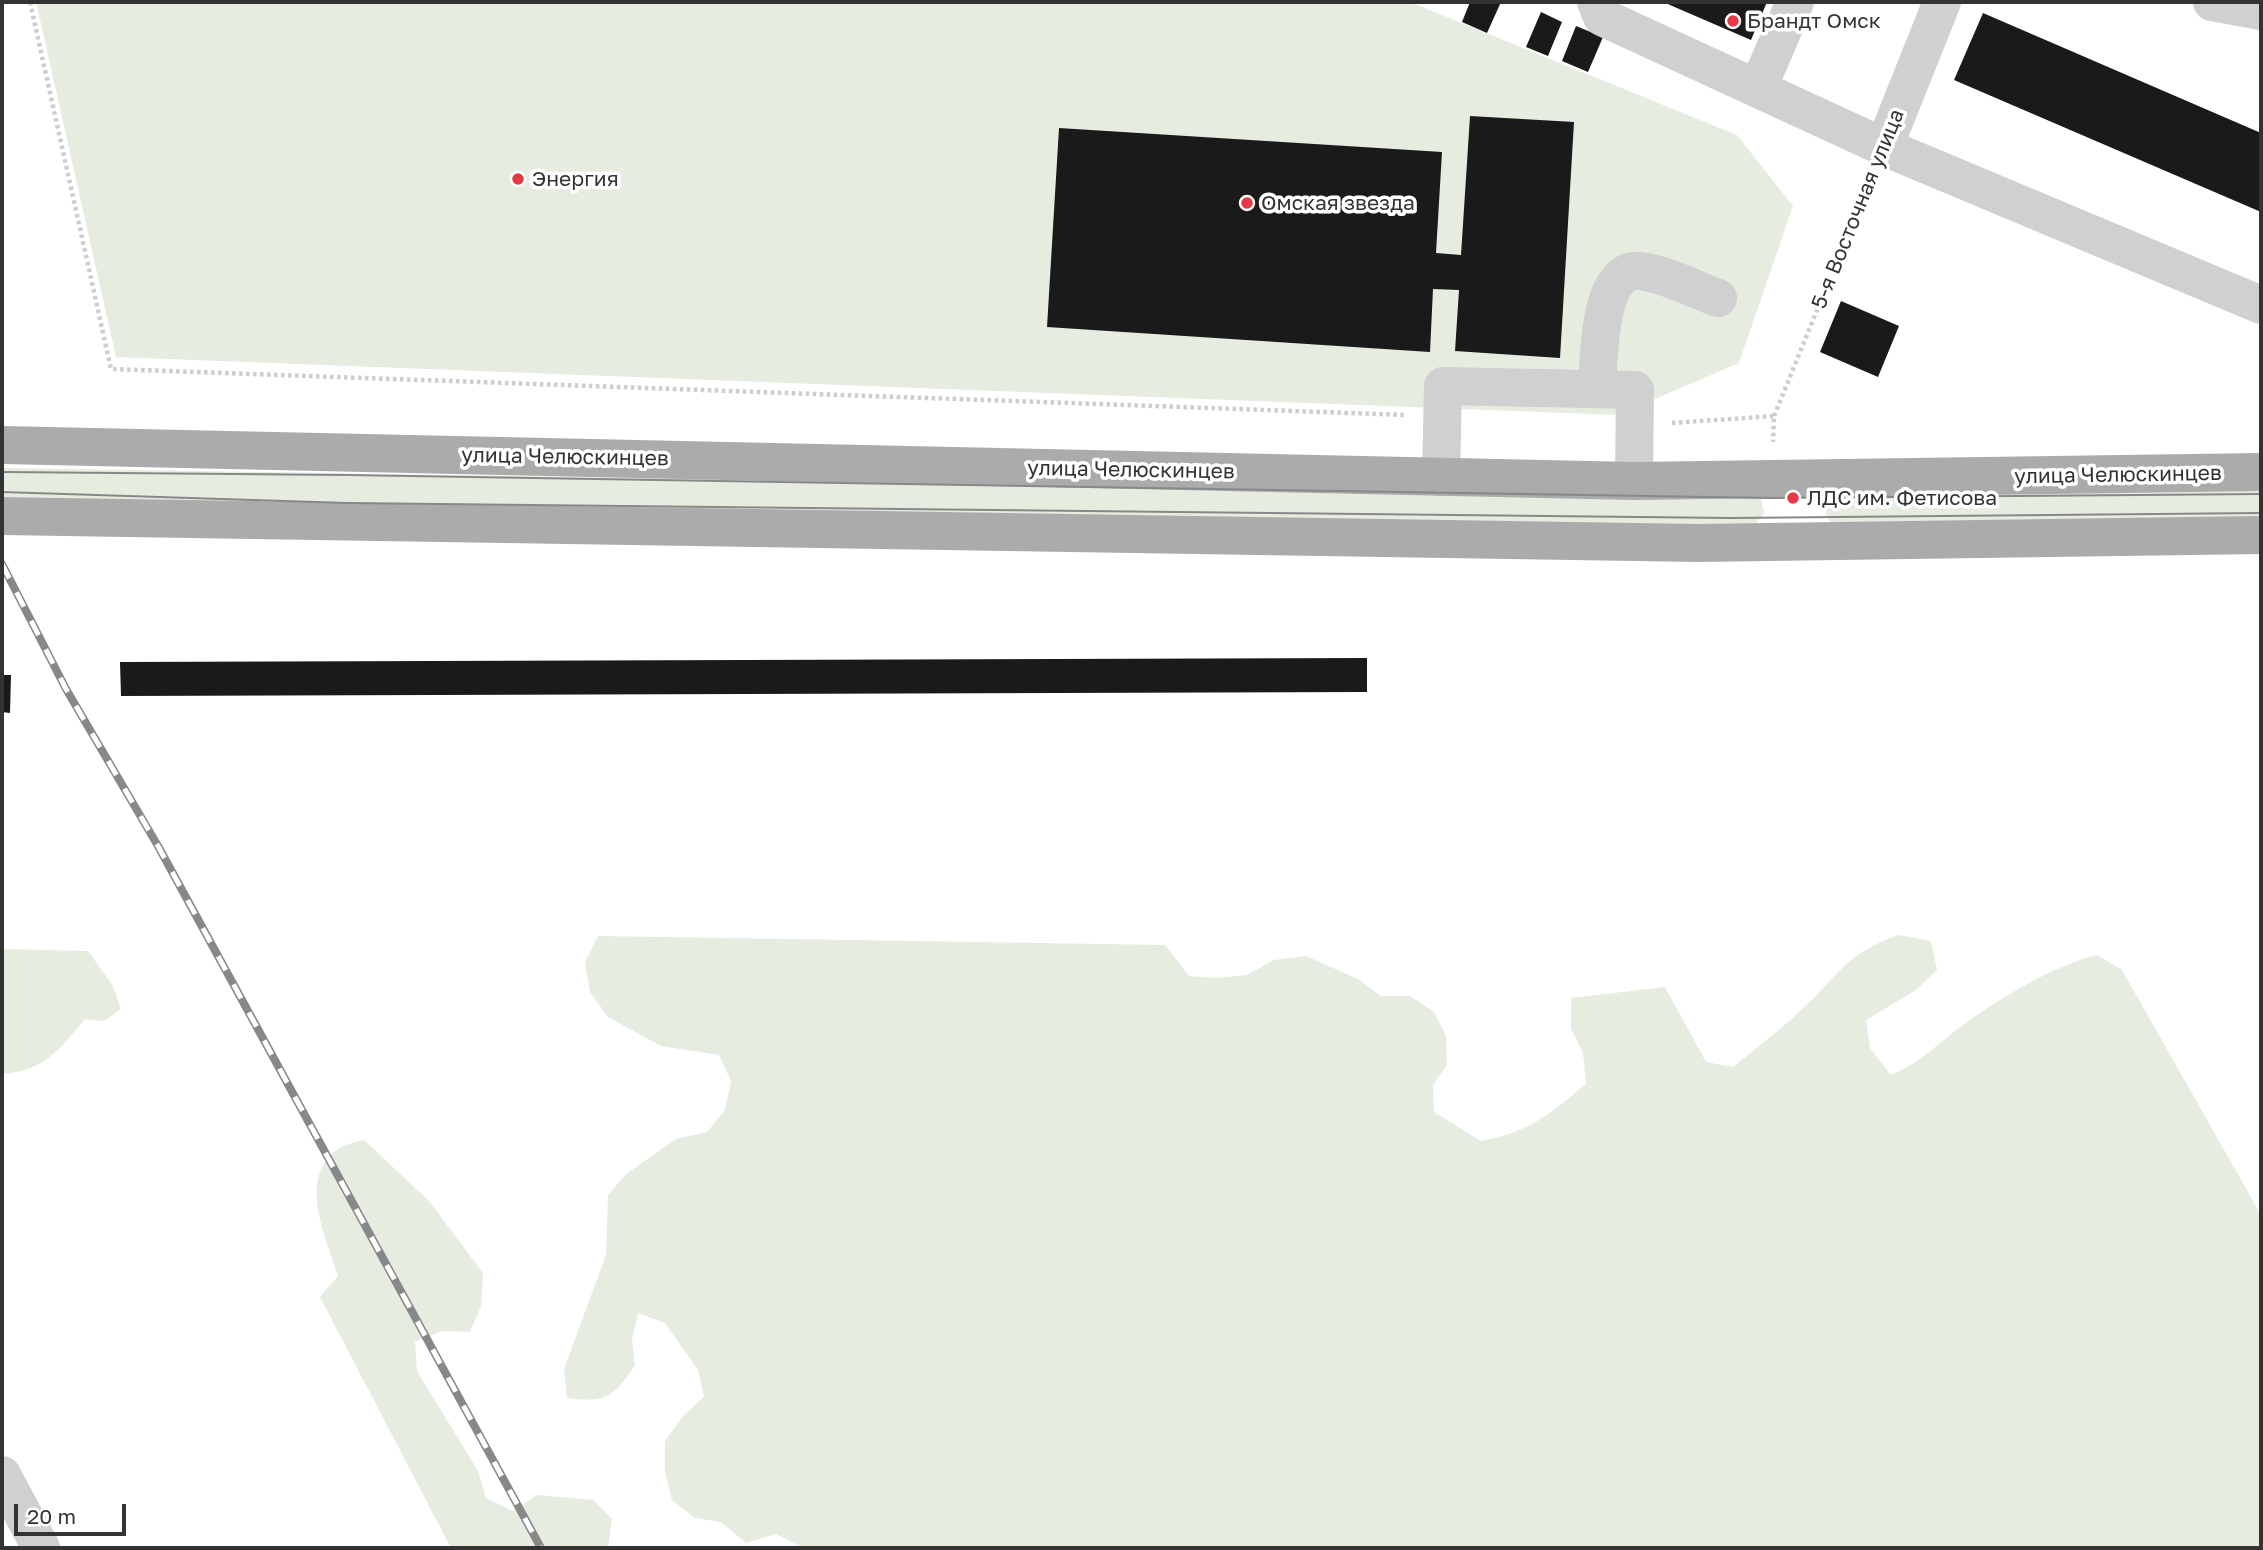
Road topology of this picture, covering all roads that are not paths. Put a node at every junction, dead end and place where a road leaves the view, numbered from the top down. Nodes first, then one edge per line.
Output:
1 (1596, 2) edge
2 (1795, 2) edge
3 (1942, 2) edge
4 (2212, 2) edge
5 (2261, 11) edge
6 (1758, 88) junction
7 (1884, 147) junction
8 (1718, 298) dead end
9 (2261, 305) edge
10 (1597, 389) junction
11 (2, 445) edge
12 (2261, 472) edge
13 (1441, 477) junction
14 (1634, 481) junction
15 (2, 516) edge
16 (2261, 535) edge
17 (2, 1475) edge
18 (41, 1548) edge

1 - 6 street
2 - 6 street
3 - 7 street, 5-я Восточная улица
4 - 5 street
6 - 7 street
7 - 9 street
8 - 10 street
10 - 13 street
10 - 14 street
11 - 13 main road, улица Челюскинцев
12 - 14 main road, улица Челюскинцев
13 - 14 main road, улица Челюскинцев
15 - 16 main road
17 - 18 street

